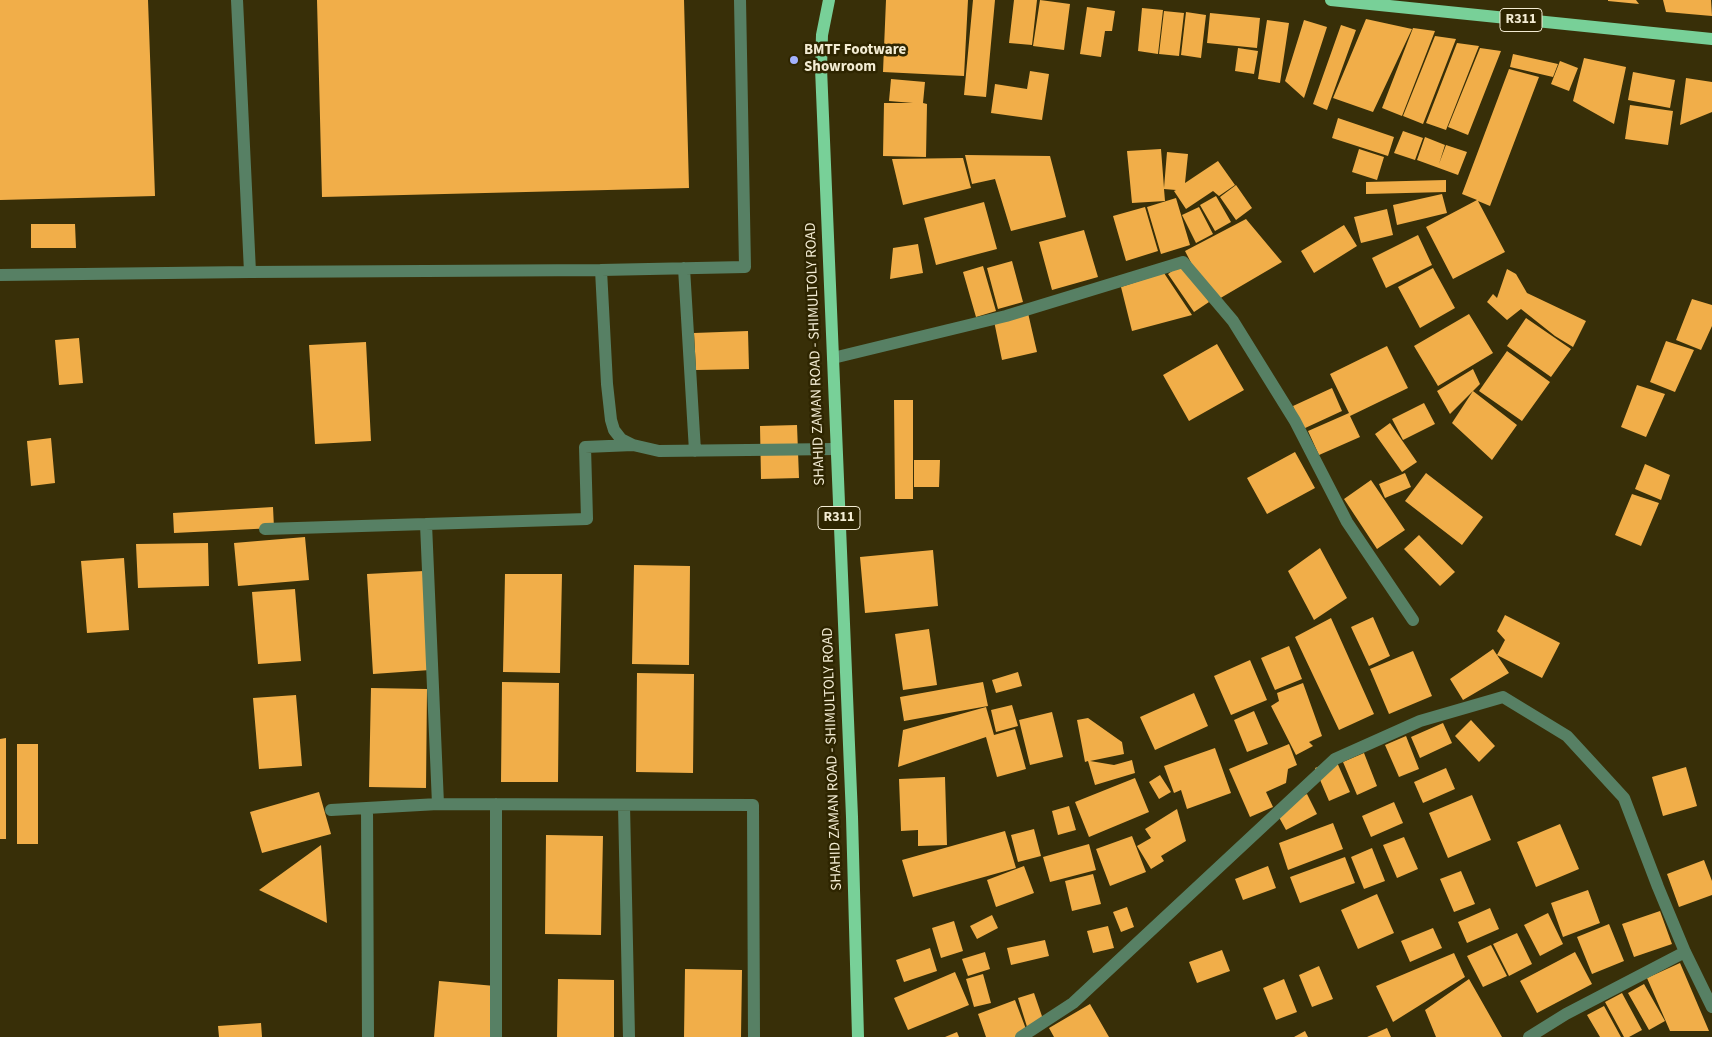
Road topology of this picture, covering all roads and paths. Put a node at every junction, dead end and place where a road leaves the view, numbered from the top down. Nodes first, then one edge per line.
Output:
1 (237, 0) edge
2 (740, 0) edge
3 (829, 0) edge
4 (1339, 0) edge
5 (1712, 39) edge
6 (684, 268) junction
7 (601, 270) junction
8 (250, 272) junction
9 (0, 274) edge
10 (833, 358) junction
11 (633, 445) junction
12 (836, 449) junction
13 (695, 451) junction
14 (426, 524) junction
15 (265, 529) dead end
16 (1413, 620) dead end
17 (438, 804) junction
18 (496, 804) junction
19 (624, 805) junction
20 (367, 808) junction
21 (331, 810) dead end
22 (1685, 952) junction
23 (1712, 1007) edge
24 (368, 1037) edge
25 (496, 1037) edge
26 (629, 1037) edge
27 (754, 1037) edge
28 (858, 1037) edge
29 (1021, 1037) edge
30 (1529, 1037) edge

1 - 8 street
2 - 6 street
3 - 10 main road, SHAHID ZAMAN ROAD - SHIMULTOLY ROAD / R311
4 - 5 main road, R311
6 - 7 street
6 - 13 street
7 - 8 street
7 - 11 street
8 - 9 street
10 - 12 main road, SHAHID ZAMAN ROAD - SHIMULTOLY ROAD / R311
10 - 16 street
11 - 13 street
11 - 14 street
12 - 13 street
12 - 28 main road, SHAHID ZAMAN ROAD - SHIMULTOLY ROAD / R311
14 - 15 street
14 - 17 street
17 - 18 street
17 - 20 street
18 - 19 street
18 - 25 street
19 - 26 street
19 - 27 street
20 - 21 street
20 - 24 street
22 - 23 street
22 - 29 street
22 - 30 street

